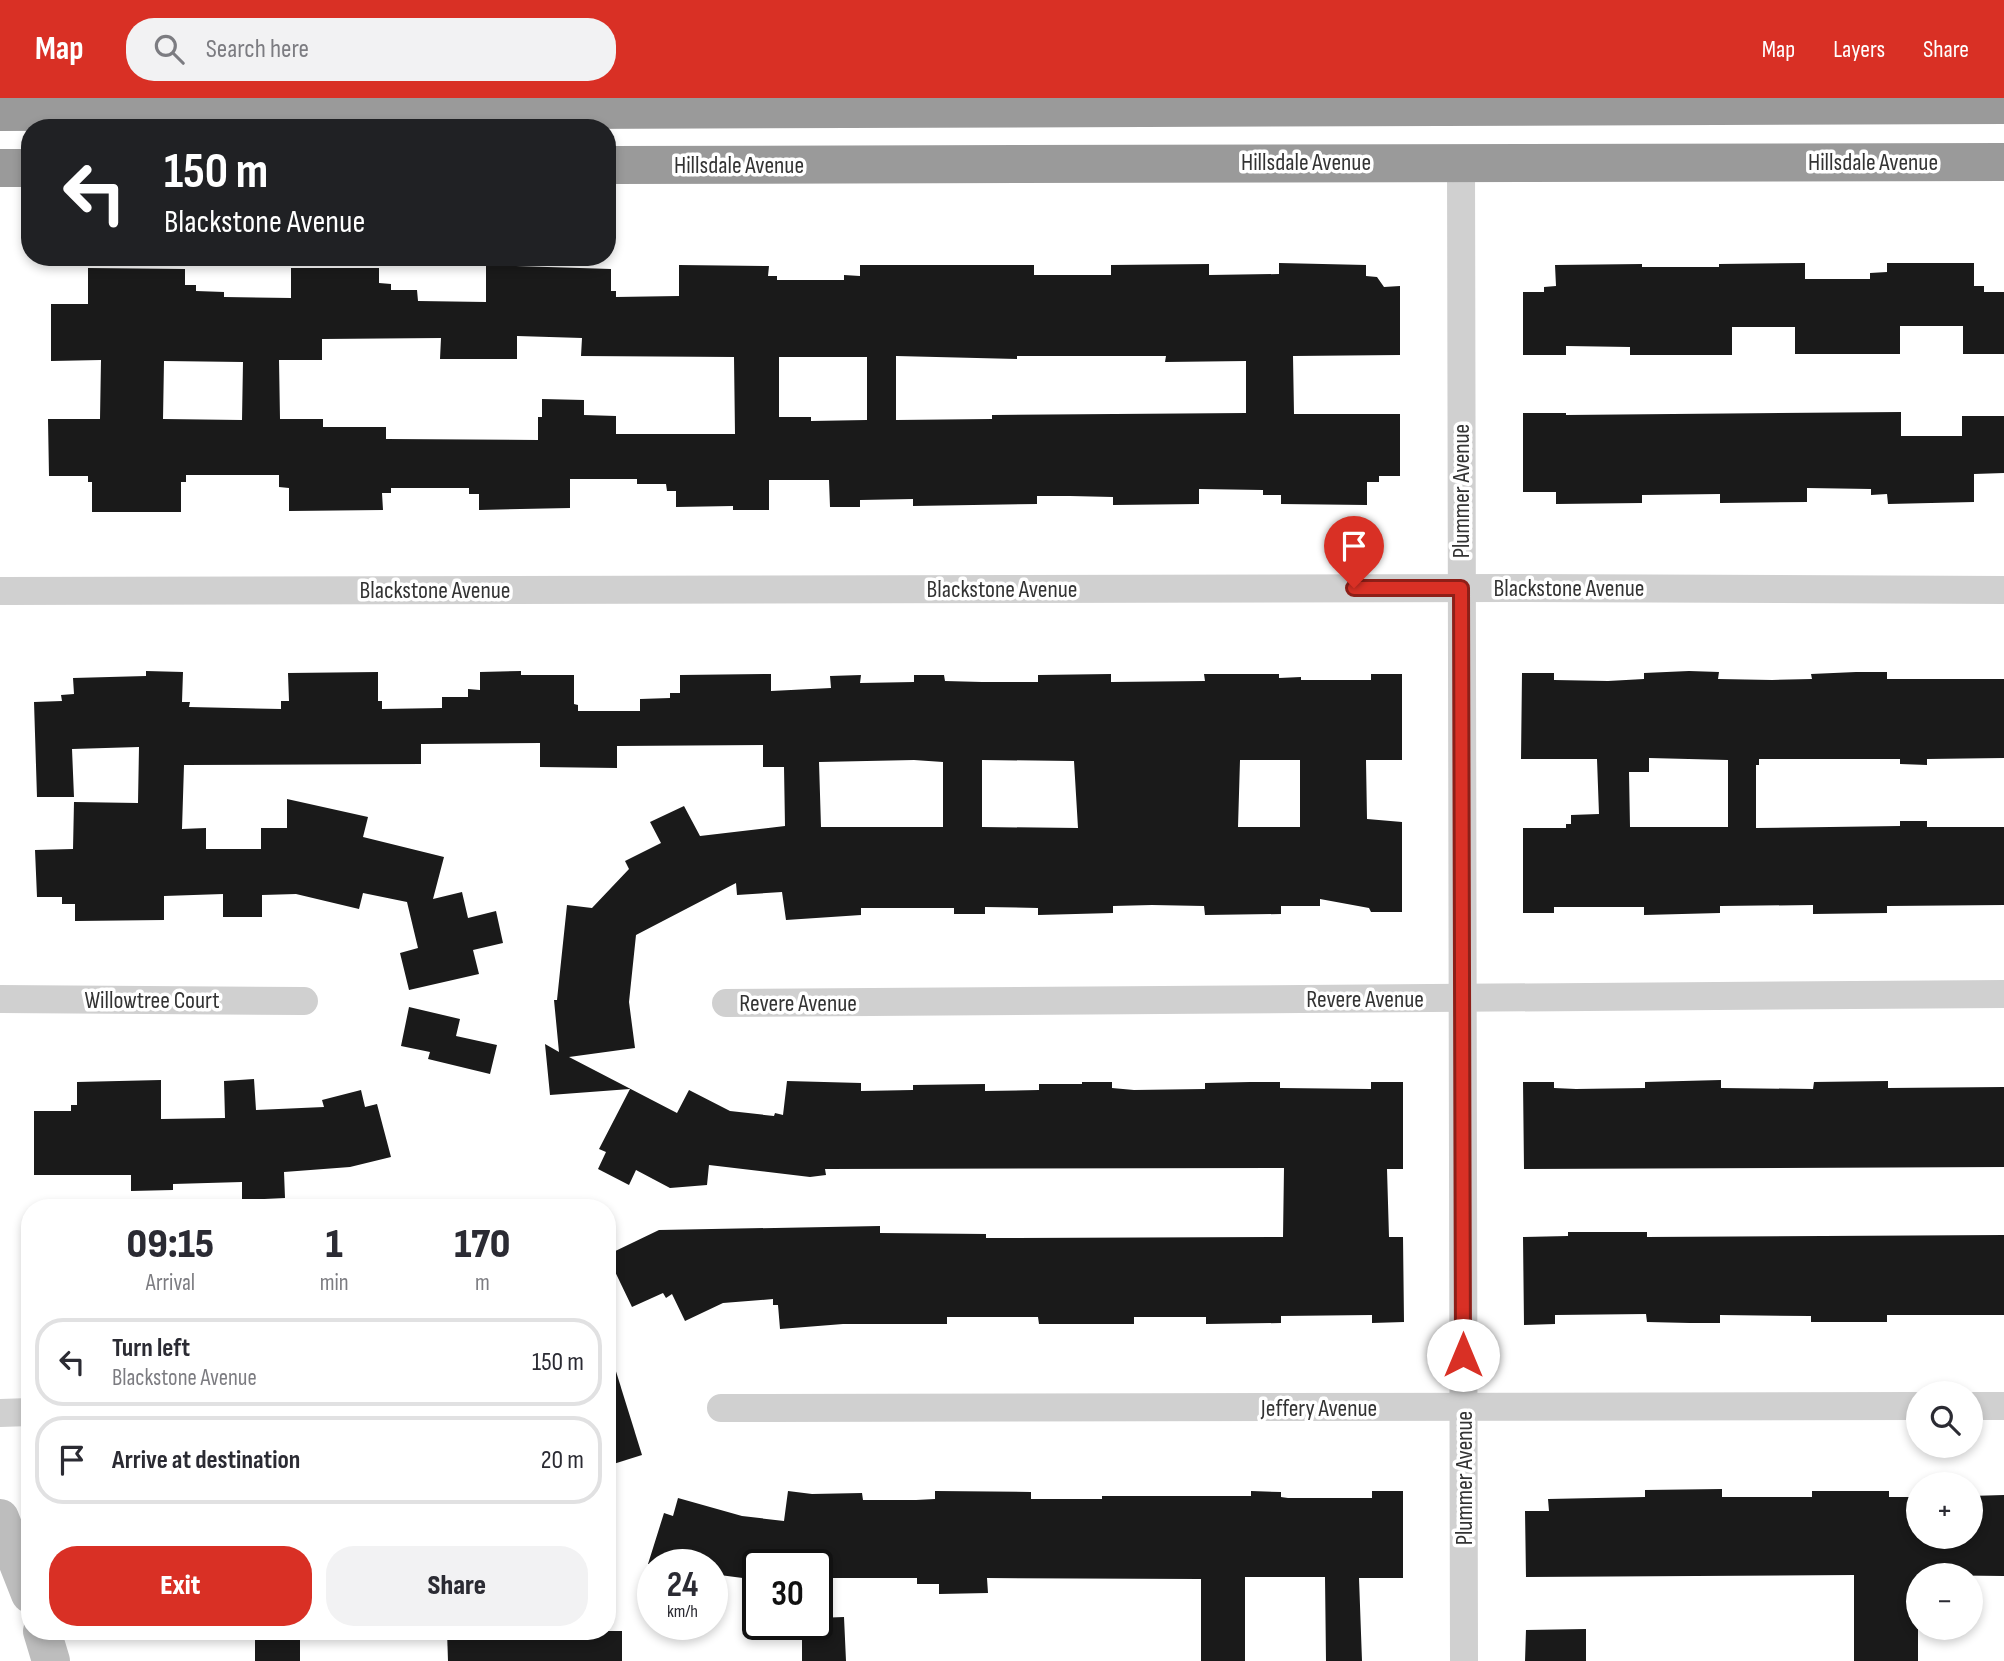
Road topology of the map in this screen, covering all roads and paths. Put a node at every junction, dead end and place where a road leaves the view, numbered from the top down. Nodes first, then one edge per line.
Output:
1 (1030, 103) edge
2 (2004, 105) edge
3 (0, 112) edge
4 (1461, 162) junction
5 (2004, 162) edge
6 (616, 165) edge
7 (0, 168) edge
8 (21, 168) edge
9 (1461, 588) junction
10 (2004, 590) edge
11 (0, 591) edge
12 (2004, 994) edge
13 (0, 999) edge
14 (1462, 999) junction
15 (304, 1001) dead end
16 (726, 1003) dead end
17 (1906, 1406) edge
18 (1983, 1406) edge
19 (2004, 1406) edge
20 (721, 1408) dead end
21 (1464, 1408) junction
22 (21, 1412) edge
23 (0, 1413) edge
24 (0, 1518) edge
25 (21, 1571) edge
26 (45, 1640) edge
27 (51, 1661) edge
28 (1464, 1661) edge

1 - 2 highway
1 - 3 highway
4 - 5 highway, Hillsdale Avenue
4 - 6 highway, Hillsdale Avenue
4 - 9 street, Plummer Avenue
7 - 8 highway
9 - 10 street, Blackstone Avenue
9 - 11 street, Blackstone Avenue
9 - 14 street, Plummer Avenue
12 - 14 street, Revere Avenue
13 - 15 street, Willowtree Court
14 - 16 street, Revere Avenue
14 - 21 street, Plummer Avenue
17 - 21 street, Jeffery Avenue
18 - 19 street
20 - 21 street, Jeffery Avenue
21 - 28 street, Plummer Avenue
22 - 23 street
24 - 25 street
26 - 27 street

